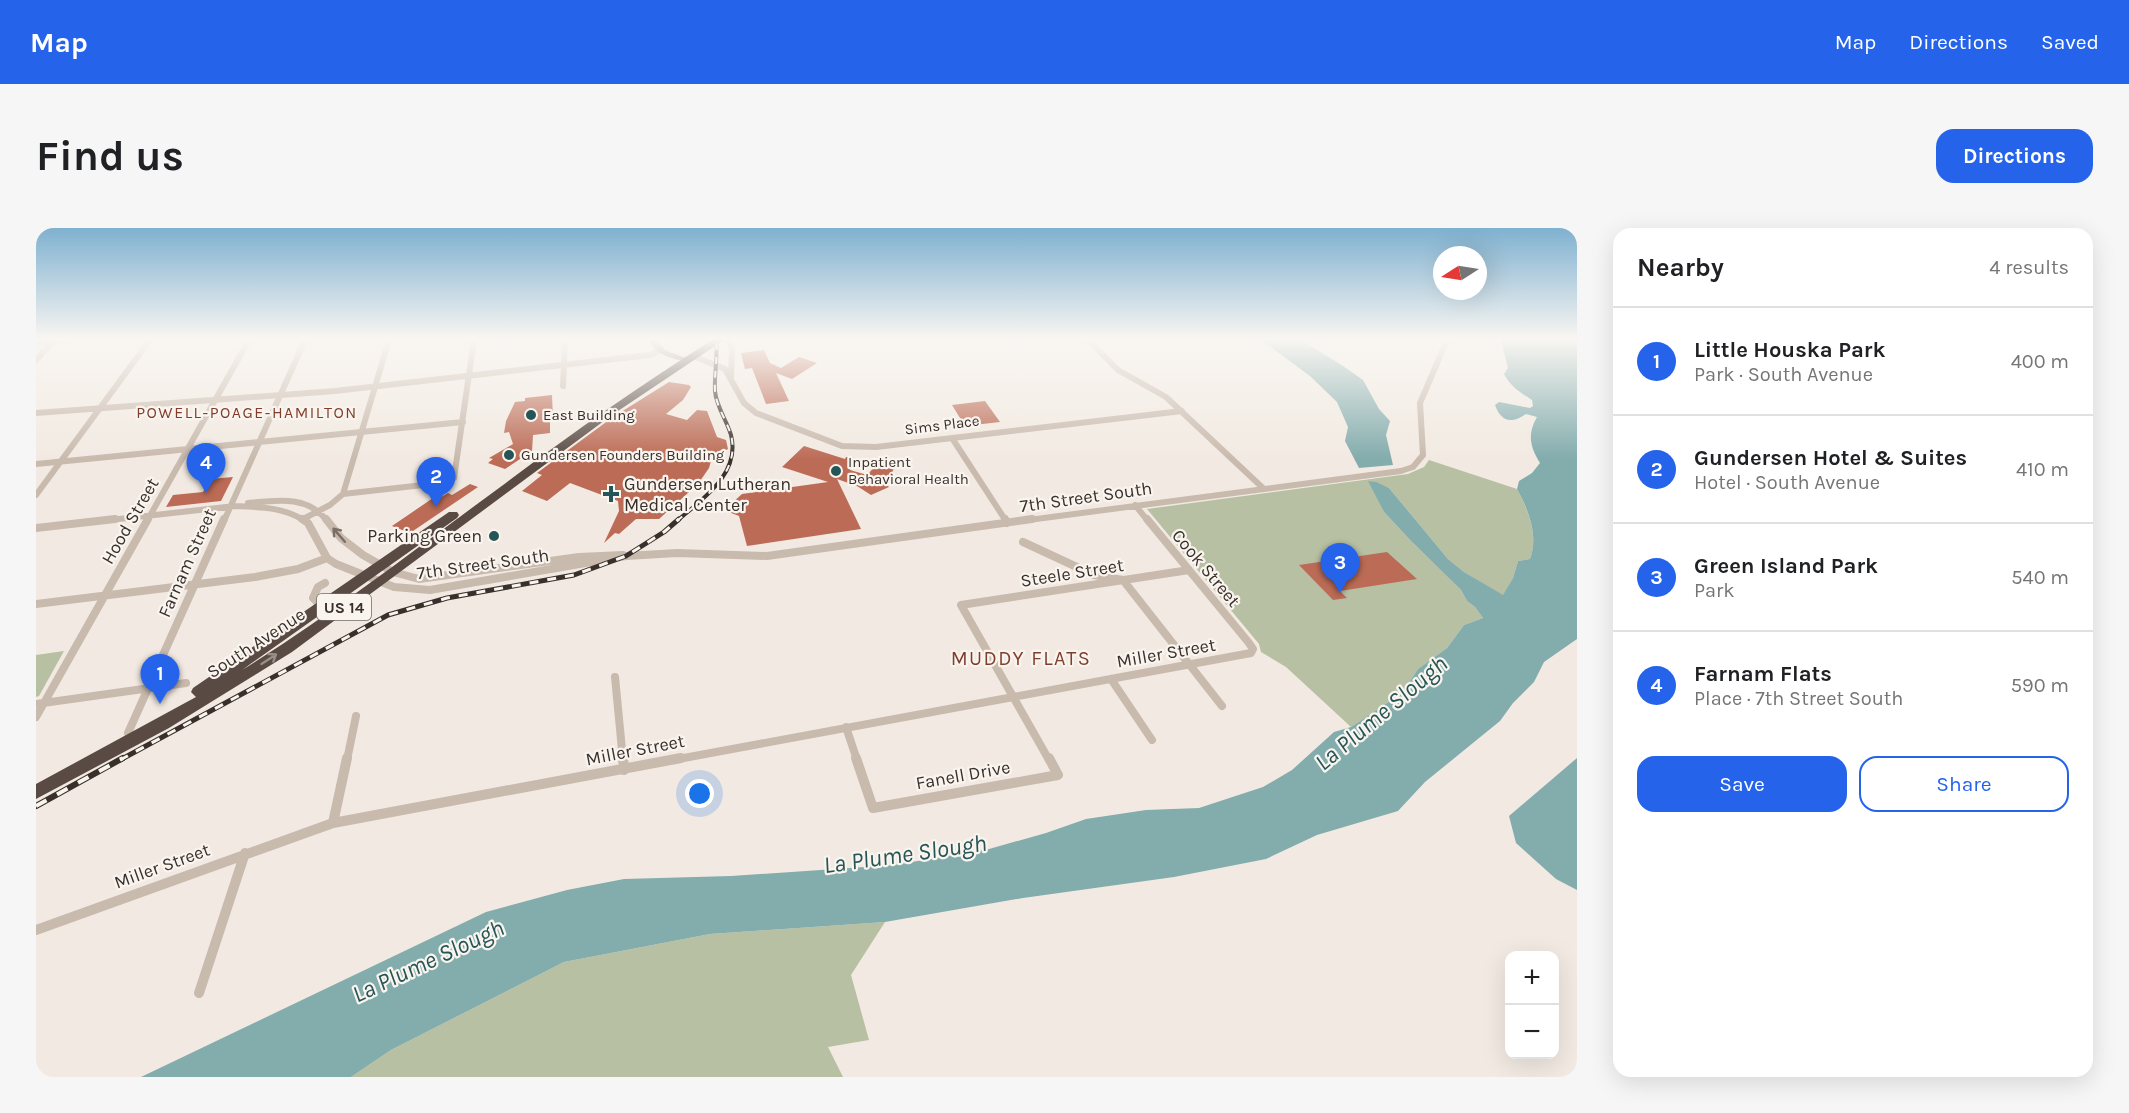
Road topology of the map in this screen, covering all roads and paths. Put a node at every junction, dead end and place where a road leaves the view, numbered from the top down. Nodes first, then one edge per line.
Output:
1 (121, 380) edge
2 (227, 380) edge
3 (288, 380) edge
4 (376, 380) edge
5 (434, 380) edge
6 (468, 380) edge
7 (563, 380) edge
8 (654, 380) edge
9 (731, 380) edge
10 (1135, 380) edge
11 (1430, 380) edge
12 (374, 386) junction
13 (562, 386) dead end
14 (281, 395) junction
15 (215, 400) junction
16 (100, 408) junction
17 (1182, 411) junction
18 (36, 413) edge
19 (463, 422) junction
20 (362, 432) junction
21 (952, 438) junction
22 (260, 442) junction
23 (188, 449) junction
24 (62, 462) junction
25 (36, 465) edge
26 (1264, 489) junction
27 (344, 494) junction
28 (36, 495) edge
29 (1135, 505) junction
30 (230, 506) junction
31 (319, 510) junction
32 (150, 515) junction
33 (303, 519) junction
34 (1007, 523) junction
35 (36, 528) edge
36 (1023, 542) dead end
37 (626, 556) junction
38 (327, 558) junction
39 (387, 569) junction
40 (1189, 570) junction
41 (372, 579) junction
42 (1123, 580) junction
43 (325, 583) dead end
44 (196, 584) junction
45 (105, 596) junction
46 (36, 604) edge
47 (322, 607) junction
48 (1252, 651) joint
49 (1191, 666) junction
50 (615, 677) dead end
51 (1111, 679) junction
52 (186, 683) dead end
53 (147, 689) junction
54 (1012, 697) junction
55 (40, 704) edge
56 (1222, 706) dead end
57 (356, 716) dead end
58 (36, 717) edge
59 (846, 727) junction
60 (128, 733) junction
61 (1152, 740) dead end
62 (624, 770) junction
63 (36, 780) edge
64 (36, 792) edge
65 (333, 823) junction
66 (245, 853) junction
67 (36, 930) edge
68 (199, 993) dead end

1 - 16 street
2 - 15 street, Hood Street
3 - 14 street, Farnam Street
4 - 12 street
5 - 12 street
6 - 19 street
7 - 13 street
8 - 39 highway, South Avenue / US 14
9 - 21 street, Sims Place
10 - 17 street
11 - 26 street, 7th Street South
12 - 14 street
12 - 20 street
14 - 15 street
14 - 22 street, Farnam Street
15 - 16 street
15 - 23 street, Hood Street
16 - 18 street
16 - 24 street
17 - 21 street, Sims Place
17 - 26 street
19 - 20 street
19 - 27 street
20 - 22 street
20 - 27 street
21 - 34 street
22 - 23 street
22 - 30 street, Farnam Street
23 - 24 street
23 - 32 street, Hood Street
24 - 25 street
24 - 28 street
26 - 29 street, 7th Street South
27 - 31 street
29 - 34 street, 7th Street South
29 - 40 street, Cook Street
30 - 31 street
30 - 32 street
30 - 33 street
30 - 44 street, Farnam Street
31 - 33 street
39 -> 31 street, 7th Street South
32 - 35 street
32 - 45 street, Hood Street
33 - 38 street
34 - 37 street, 7th Street South
36 - 42 street
37 - 39 street, 7th Street South
37 - 41 street, 7th Street South
38 - 41 street, 7th Street South
38 - 44 street
39 - 41 highway, South Avenue / US 14
40 - 42 street, Steele Street
40 - 48 street, Cook Street
41 - 47 highway, South Avenue / US 14
64 -> 41 highway, South Avenue / US 14
42 - 49 street
42 - 54 street, Steele Street
43 - 47 street
44 - 45 street
44 - 53 street, Farnam Street
45 - 46 street
45 - 55 street, Hood Street
47 - 60 highway, South Avenue / US 14
48 - 49 street, Miller Street
49 - 51 street, Miller Street
49 - 56 street
50 - 62 street
51 - 54 street, Miller Street
51 - 61 street
52 - 53 street
53 - 55 street
53 - 60 street, Farnam Street
54 - 59 street, Miller Street
54 - 59 street, Fanell Drive
55 - 58 street, Hood Street
57 - 65 street
59 - 62 street, Miller Street
60 - 63 highway, South Avenue / US 14
62 - 65 street, Miller Street
65 - 66 street, Miller Street
66 - 67 street, Miller Street
66 - 68 street

